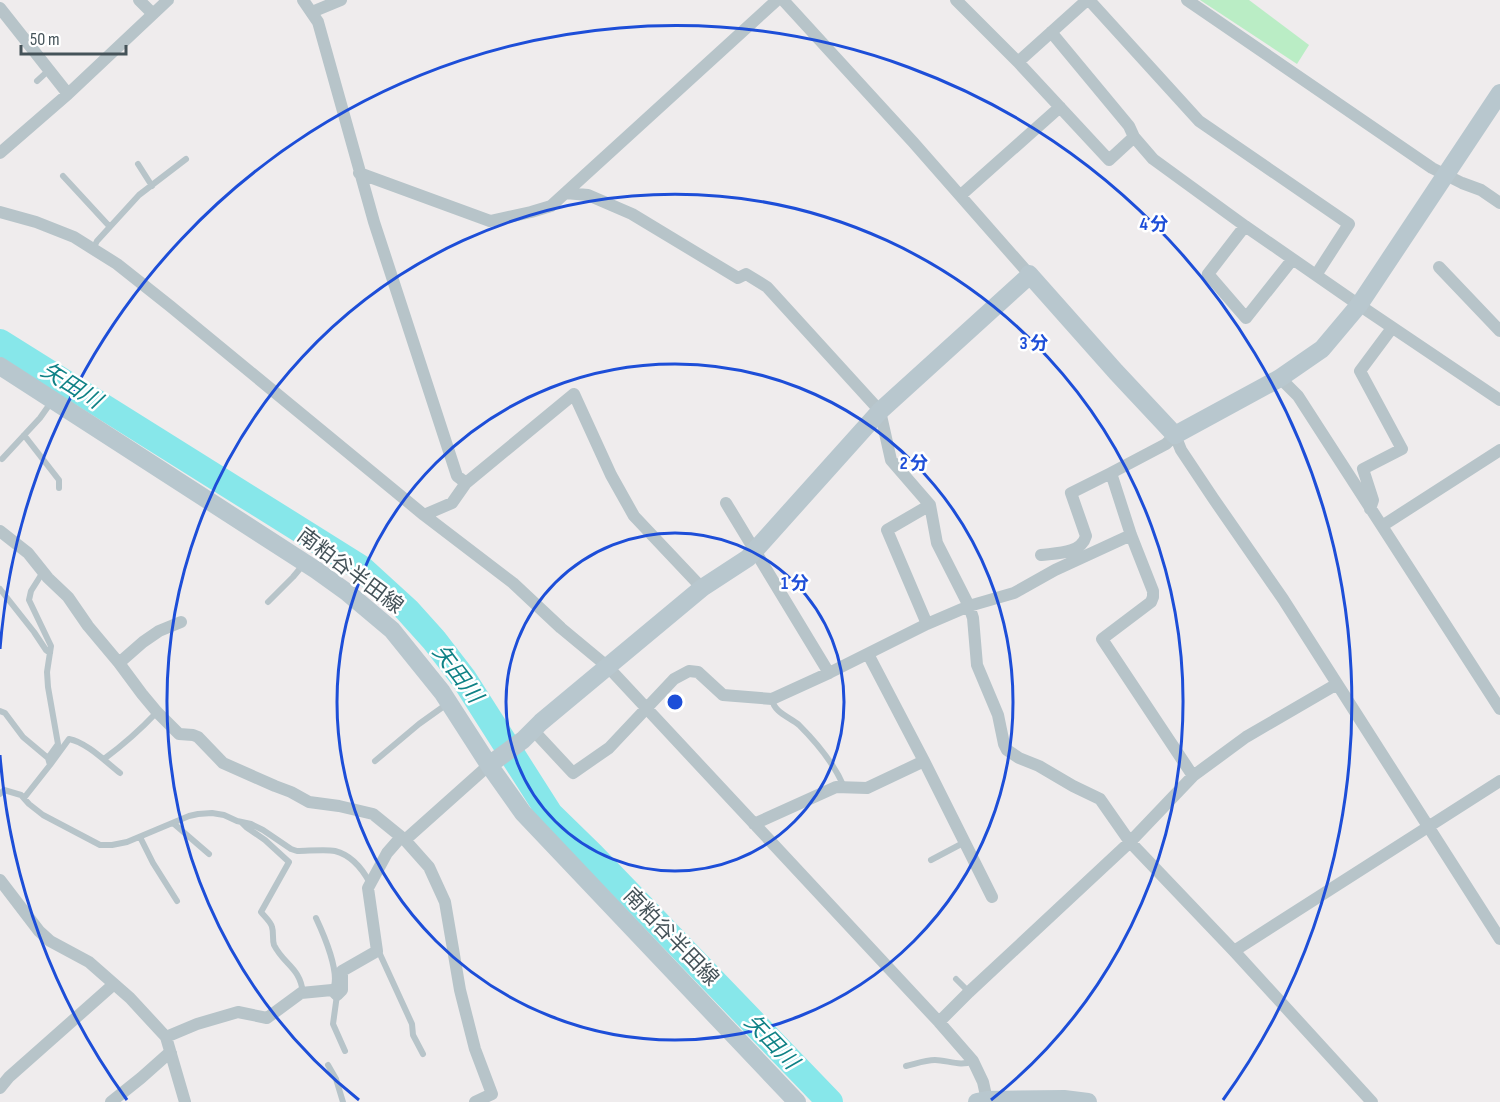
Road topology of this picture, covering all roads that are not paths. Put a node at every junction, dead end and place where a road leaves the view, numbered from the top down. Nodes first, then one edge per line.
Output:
1 (139, 0) edge
2 (168, 0) edge
3 (303, 0) edge
4 (341, 0) edge
5 (777, 0) edge
6 (783, 0) edge
7 (956, 0) edge
8 (1088, 0) edge
9 (1187, 0) edge
10 (0, 8) edge
11 (312, 12) junction
12 (153, 14) junction
13 (1051, 32) junction
14 (1018, 62) junction
15 (49, 70) junction
16 (37, 81) dead end
17 (1500, 93) edge
18 (68, 94) junction
19 (1060, 107) junction
20 (1134, 137) junction
21 (0, 153) edge
22 (186, 159) dead end
23 (138, 164) dead end
24 (359, 173) junction
25 (1445, 174) junction
26 (63, 176) dead end
27 (152, 186) junction
28 (565, 193) junction
29 (961, 195) junction
30 (1500, 203) edge
31 (0, 212) edge
32 (1245, 226) junction
33 (110, 227) junction
34 (93, 249) junction
35 (1292, 260) junction
36 (1439, 267) dead end
37 (1030, 274) junction
38 (1316, 275) junction
39 (1359, 305) junction
40 (1392, 328) junction
41 (1500, 332) edge
42 (0, 366) edge
43 (1280, 378) junction
44 (53, 400) junction
45 (1500, 400) edge
46 (880, 411) junction
47 (24, 435) junction
48 (1174, 435) junction
49 (1500, 450) edge
50 (2, 459) dead end
51 (1111, 473) junction
52 (466, 483) junction
53 (59, 488) dead end
54 (726, 503) dead end
55 (930, 505) junction
56 (1370, 509) junction
57 (424, 515) junction
58 (1382, 526) junction
59 (0, 531) edge
60 (1131, 535) junction
61 (755, 549) junction
62 (1041, 555) dead end
63 (305, 562) junction
64 (43, 571) junction
65 (702, 588) junction
66 (0, 589) edge
67 (268, 602) dead end
68 (969, 606) junction
69 (181, 622) dead end
70 (927, 624) junction
71 (50, 653) junction
72 (868, 654) junction
73 (119, 663) junction
74 (608, 667) junction
75 (829, 673) junction
76 (1337, 684) junction
77 (772, 699) junction
78 (449, 703) junction
79 (647, 707) junction
80 (1500, 709) edge
81 (0, 711) edge
82 (157, 712) junction
83 (528, 735) junction
84 (104, 759) junction
85 (375, 761) dead end
86 (924, 761) junction
87 (49, 762) junction
88 (492, 764) junction
89 (120, 773) dead end
90 (1193, 776) junction
91 (1500, 781) edge
92 (844, 788) junction
93 (0, 795) edge
94 (24, 798) junction
95 (242, 822) junction
96 (173, 823) junction
97 (754, 824) junction
98 (1428, 828) junction
99 (140, 837) junction
100 (403, 838) junction
101 (965, 842) junction
102 (1130, 842) junction
103 (209, 854) dead end
104 (931, 861) dead end
105 (0, 880) edge
106 (370, 884) junction
107 (992, 897) dead end
108 (177, 901) dead end
109 (316, 918) dead end
110 (1500, 939) edge
111 (378, 951) junction
112 (1234, 951) junction
113 (956, 979) dead end
114 (114, 984) junction
115 (969, 992) junction
116 (303, 993) junction
117 (334, 993) junction
118 (939, 1022) junction
119 (166, 1037) junction
120 (345, 1051) dead end
121 (171, 1053) junction
122 (423, 1054) dead end
123 (973, 1061) junction
124 (328, 1065) dead end
125 (906, 1065) dead end
126 (0, 1088) edge
127 (181, 1101) edge
128 (982, 1101) edge
129 (111, 1102) edge
130 (343, 1102) edge
131 (475, 1102) edge
132 (797, 1102) edge
133 (1088, 1102) edge
134 (1372, 1102) edge

1 - 12 street
2 - 12 street
3 - 11 street
4 - 11 street
5 - 28 street
6 - 29 street
7 - 14 street
8 - 13 street
8 - 38 street
9 - 25 street
10 - 15 street
11 - 24 street
12 - 18 street
13 - 14 street
13 - 20 street
14 - 19 street
15 - 16 lane
15 - 18 street
17 - 25 street
18 - 21 street
19 - 20 street
19 - 29 street
20 - 32 street
22 - 27 lane
23 - 27 lane
24 - 28 street
24 - 52 street
25 - 30 street
25 - 39 street
26 - 33 lane
27 - 33 lane
28 - 46 street
29 - 37 street
31 - 34 street
32 - 35 street
32 - 35 street
33 - 34 lane
34 - 57 street
35 - 38 street
36 - 41 street
37 - 46 street
37 - 48 street
38 - 39 street
39 - 40 street
39 - 43 street
40 - 45 street
40 - 56 street
42 - 44 street, 南粕谷半田線
43 - 48 street
43 - 56 street
44 - 47 lane
44 - 63 street, 南粕谷半田線
46 - 55 street
46 - 61 street
47 - 50 lane
47 - 53 lane
48 - 51 street
48 - 76 street
49 - 58 street
51 - 60 street
51 - 62 street
52 - 57 street
52 - 65 street
54 - 61 street
55 - 68 street
55 - 70 street
56 - 58 street
57 - 74 street
58 - 80 street
59 - 64 street
60 - 68 street
60 - 90 street
61 - 65 street
61 - 75 street
63 - 67 lane
63 - 78 street, 南粕谷半田線
64 - 71 lane
64 - 73 street
65 - 74 street
66 - 71 lane
68 - 70 street
68 - 102 street
69 - 73 street
70 - 72 street
71 - 87 lane
72 - 75 street
72 - 86 street
73 - 82 street
74 - 79 street
74 - 83 street
75 - 77 street
76 - 90 street
76 - 98 street
77 - 79 street
77 - 92 lane
78 - 85 lane
78 - 88 street, 南粕谷半田線
79 - 83 street
79 - 97 street
81 - 87 lane
82 - 84 lane
82 - 100 street
83 - 88 street
84 - 87 lane
84 - 89 lane
86 - 92 street
86 - 101 street
87 - 94 lane
88 - 100 street
88 - 132 street, 南粕谷半田線
90 - 102 street
91 - 98 street
92 - 97 street
93 - 94 lane
94 - 99 lane
95 - 96 lane
95 - 106 lane
95 - 116 lane
96 - 99 lane
96 - 103 lane
97 - 118 street
98 - 110 street
98 - 112 street
99 - 108 lane
100 - 106 street
100 - 131 street
101 - 104 lane
101 - 107 street
102 - 112 street
102 - 115 street
105 - 114 street
106 - 111 street
109 - 117 lane
111 - 117 street
111 - 122 lane
112 - 134 street
113 - 115 lane
114 - 119 street
114 - 126 street
115 - 118 street
116 - 117 street
116 - 119 street
117 - 120 lane
118 - 123 street
119 - 121 street
121 - 127 street
121 - 129 street
123 - 125 lane
123 - 128 street
124 - 130 lane
128 - 133 street

